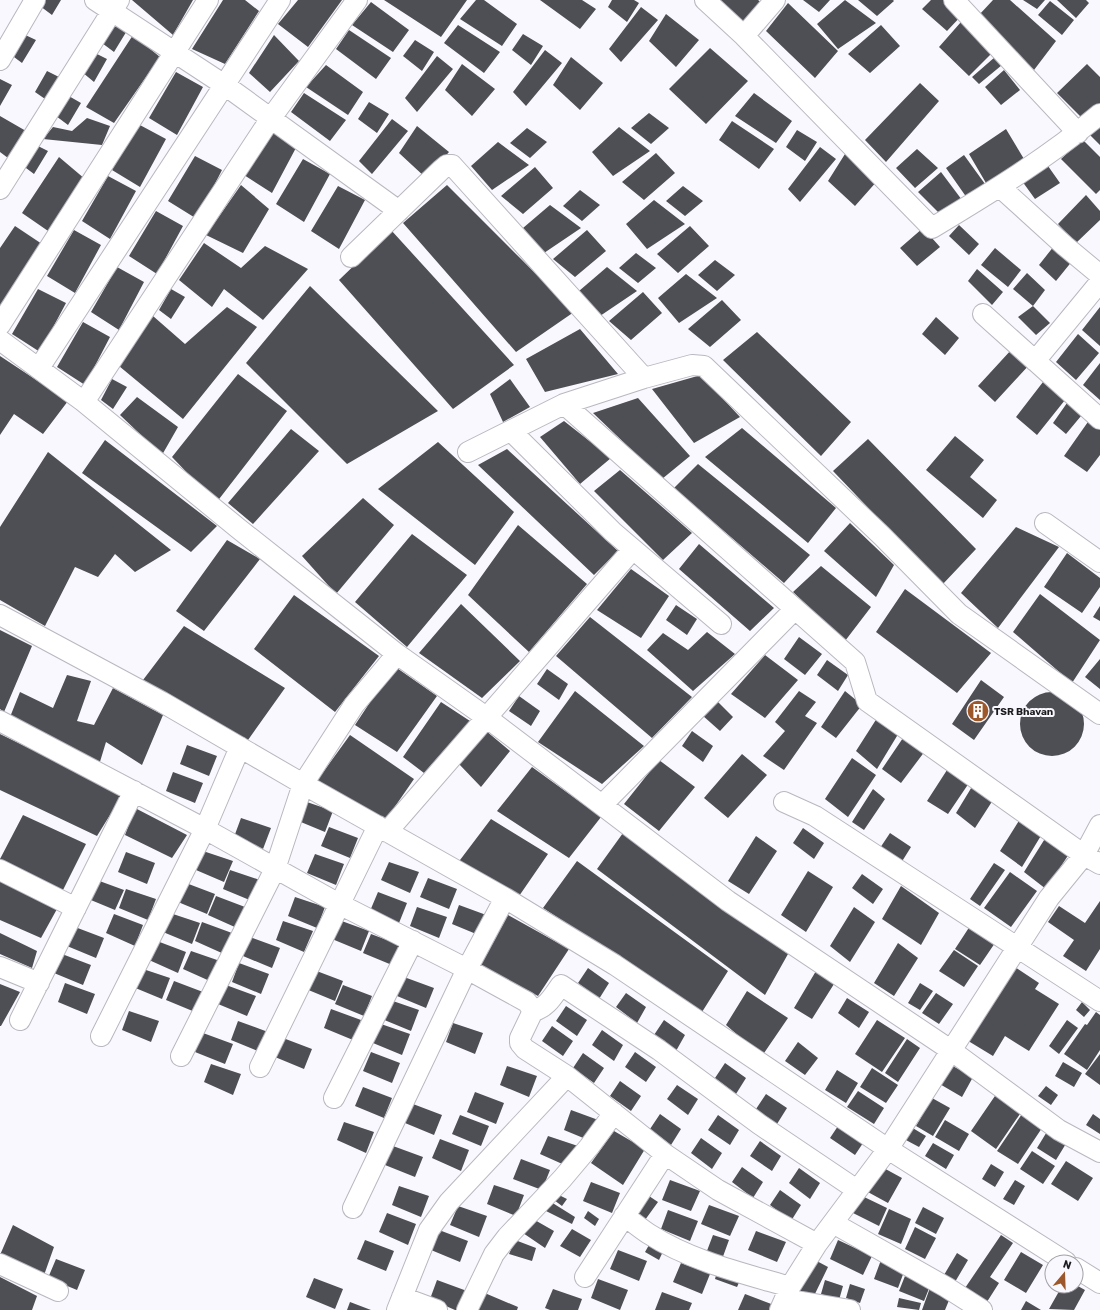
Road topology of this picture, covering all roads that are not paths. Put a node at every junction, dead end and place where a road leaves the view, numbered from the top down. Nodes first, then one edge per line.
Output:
1 (35, 0) edge
2 (95, 0) edge
3 (208, 0) edge
4 (280, 0) edge
5 (357, 0) edge
6 (705, 0) edge
7 (775, 0) edge
8 (960, 2) edge
9 (115, 5) edge
10 (744, 36) junction
11 (175, 53) junction
12 (0, 60) edge
13 (226, 86) junction
14 (1100, 114) edge
15 (271, 118) junction
16 (1078, 133) junction
17 (1000, 188) junction
18 (0, 190) edge
19 (399, 211) junction
20 (351, 257) dead end
21 (1100, 275) edge
22 (1100, 282) edge
23 (983, 314) dead end
24 (0, 325) edge
25 (0, 340) edge
26 (1035, 361) junction
27 (39, 368) junction
28 (644, 378) junction
29 (84, 402) junction
30 (564, 404) junction
31 (1100, 419) edge
32 (511, 431) junction
33 (468, 452) dead end
34 (1045, 523) dead end
35 (633, 549) junction
36 (1100, 562) edge
37 (795, 609) junction
38 (0, 615) edge
39 (721, 624) dead end
40 (397, 654) junction
41 (1100, 714) edge
42 (486, 717) junction
43 (0, 721) edge
44 (240, 747) junction
45 (303, 784) junction
46 (134, 791) junction
47 (784, 802) dead end
48 (602, 805) junction
49 (1100, 825) edge
50 (205, 829) junction
51 (383, 829) junction
52 (1092, 860) edge
53 (275, 869) junction
54 (0, 870) edge
55 (505, 898) junction
56 (341, 905) junction
57 (76, 908) junction
58 (412, 941) junction
59 (1018, 946) junction
60 (0, 967) edge
61 (467, 969) junction
62 (39, 983) junction
63 (1100, 1001) edge
64 (533, 1011) junction
65 (20, 1020) dead end
66 (101, 1036) dead end
67 (952, 1051) junction
68 (181, 1056) dead end
69 (260, 1067) dead end
70 (566, 1076) junction
71 (334, 1098) dead end
72 (614, 1114) junction
73 (888, 1149) junction
74 (1100, 1152) edge
75 (665, 1154) junction
76 (857, 1190) junction
77 (353, 1208) dead end
78 (624, 1216) junction
79 (833, 1223) junction
80 (817, 1244) junction
81 (1053, 1254) edge
82 (0, 1264) edge
83 (1084, 1273) edge
84 (585, 1277) dead end
85 (1100, 1283) edge
86 (58, 1291) dead end
87 (785, 1299) edge
88 (400, 1304) edge
89 (437, 1310) edge
90 (467, 1310) edge
91 (850, 1310) edge
92 (982, 1310) edge

1 - 12 street
2 - 9 street
3 - 11 street
4 - 13 street
5 - 15 street
6 - 10 street
7 - 10 street
8 - 16 street
9 - 11 street
9 - 18 street
10 - 17 street
11 - 13 street
11 - 24 street
13 - 15 street
13 - 27 street
14 - 16 street
15 - 19 street
15 - 29 street
16 - 17 street
17 - 21 street
19 - 20 street
19 - 28 street
22 - 26 street
23 - 26 street
25 - 27 street
26 - 31 street
27 - 29 street
28 - 30 street
28 - 41 street
29 - 40 street
30 - 32 street
30 - 37 street
32 - 33 street
32 - 35 street
34 - 36 street
35 - 39 street
35 - 42 street
37 - 48 street
37 - 52 street
38 - 44 street
40 - 42 street
40 - 45 street
42 - 48 street
42 - 51 street
43 - 46 street
44 - 45 street
44 - 50 street
45 - 51 street
45 - 53 street
46 - 50 street
46 - 57 street
47 - 59 street
48 - 67 street
49 - 52 street
50 - 53 street
50 - 66 street
51 - 55 street
51 - 56 street
52 - 59 street
53 - 56 street
53 - 68 street
54 - 57 street
55 - 61 street
55 - 73 street
56 - 58 street
56 - 69 street
57 - 62 street
58 - 61 street
58 - 71 street
59 - 63 street
59 - 67 street
60 - 62 street
61 - 64 street
61 - 77 street
62 - 65 street
64 - 70 street
64 - 76 street
67 - 73 street
67 - 74 street
70 - 72 street
70 - 88 street
72 - 75 street
72 - 90 street
73 - 76 street
73 - 81 street
75 - 78 street
75 - 80 street
76 - 79 street
78 - 84 street
78 - 87 street
79 - 80 street
79 - 92 street
80 - 87 street
82 - 86 street
83 - 85 street
87 - 91 street
88 - 89 street

